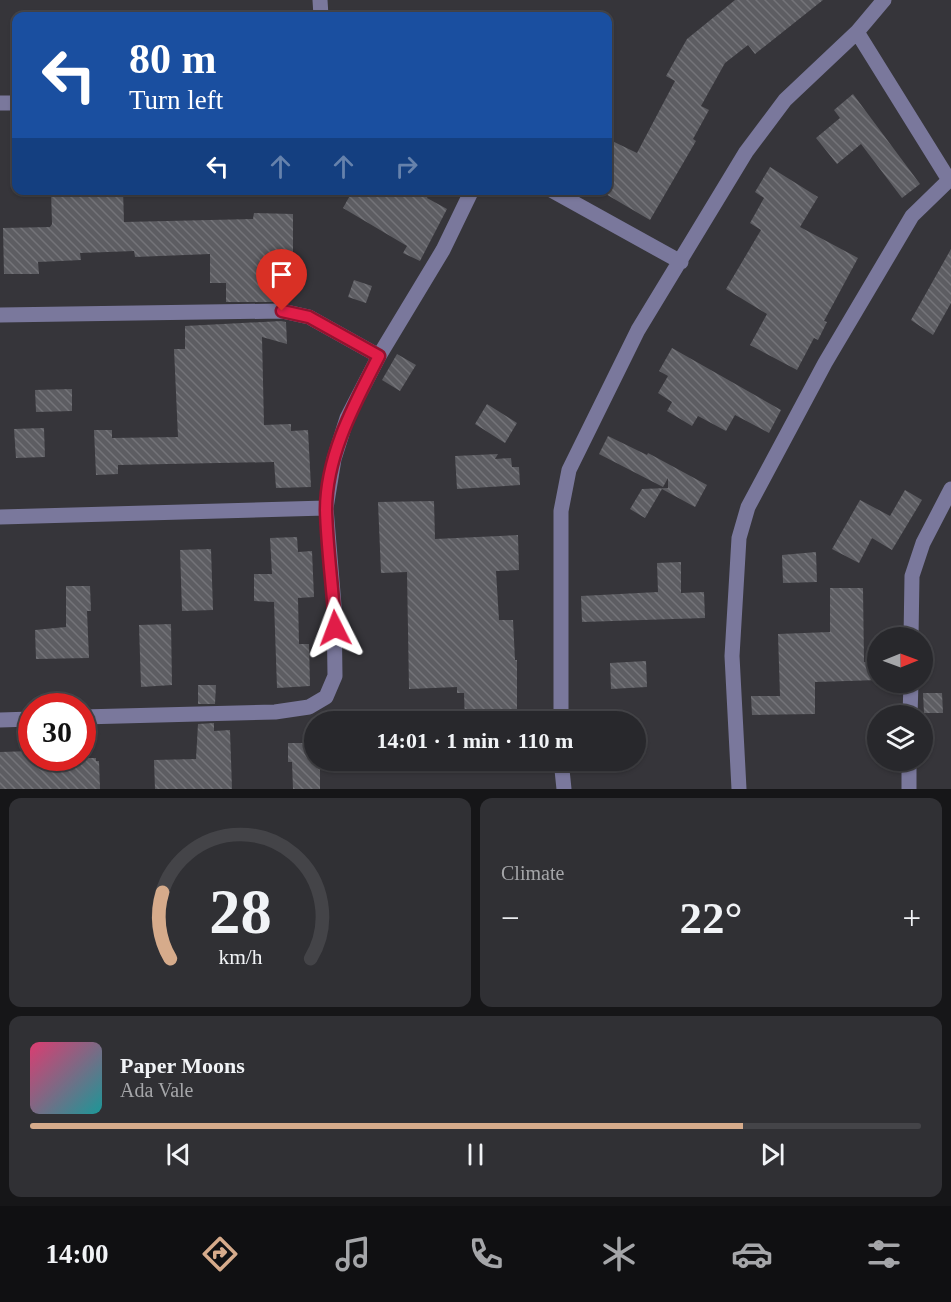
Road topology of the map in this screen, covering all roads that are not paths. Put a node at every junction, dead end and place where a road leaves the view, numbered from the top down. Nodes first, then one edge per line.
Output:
1 (884, 0) edge
2 (857, 32) junction
3 (950, 179) edge
4 (470, 195) edge
5 (560, 195) edge
6 (681, 262) junction
7 (0, 315) edge
8 (379, 356) junction
9 (951, 489) edge
10 (326, 508) junction
11 (0, 517) edge
12 (911, 627) edge
13 (561, 711) edge
14 (96, 717) edge
15 (18, 719) edge
16 (0, 720) edge
17 (562, 771) edge
18 (909, 771) edge
19 (564, 789) edge
20 (739, 789) edge
21 (909, 789) edge

1 - 2 street
2 - 3 street
2 - 6 street
3 - 20 street
4 - 8 street
5 - 6 street
6 - 13 street
7 - 8 street
8 - 10 street
9 - 12 street
10 - 11 street
10 - 14 street
15 - 16 street
17 - 19 street
18 - 21 street

